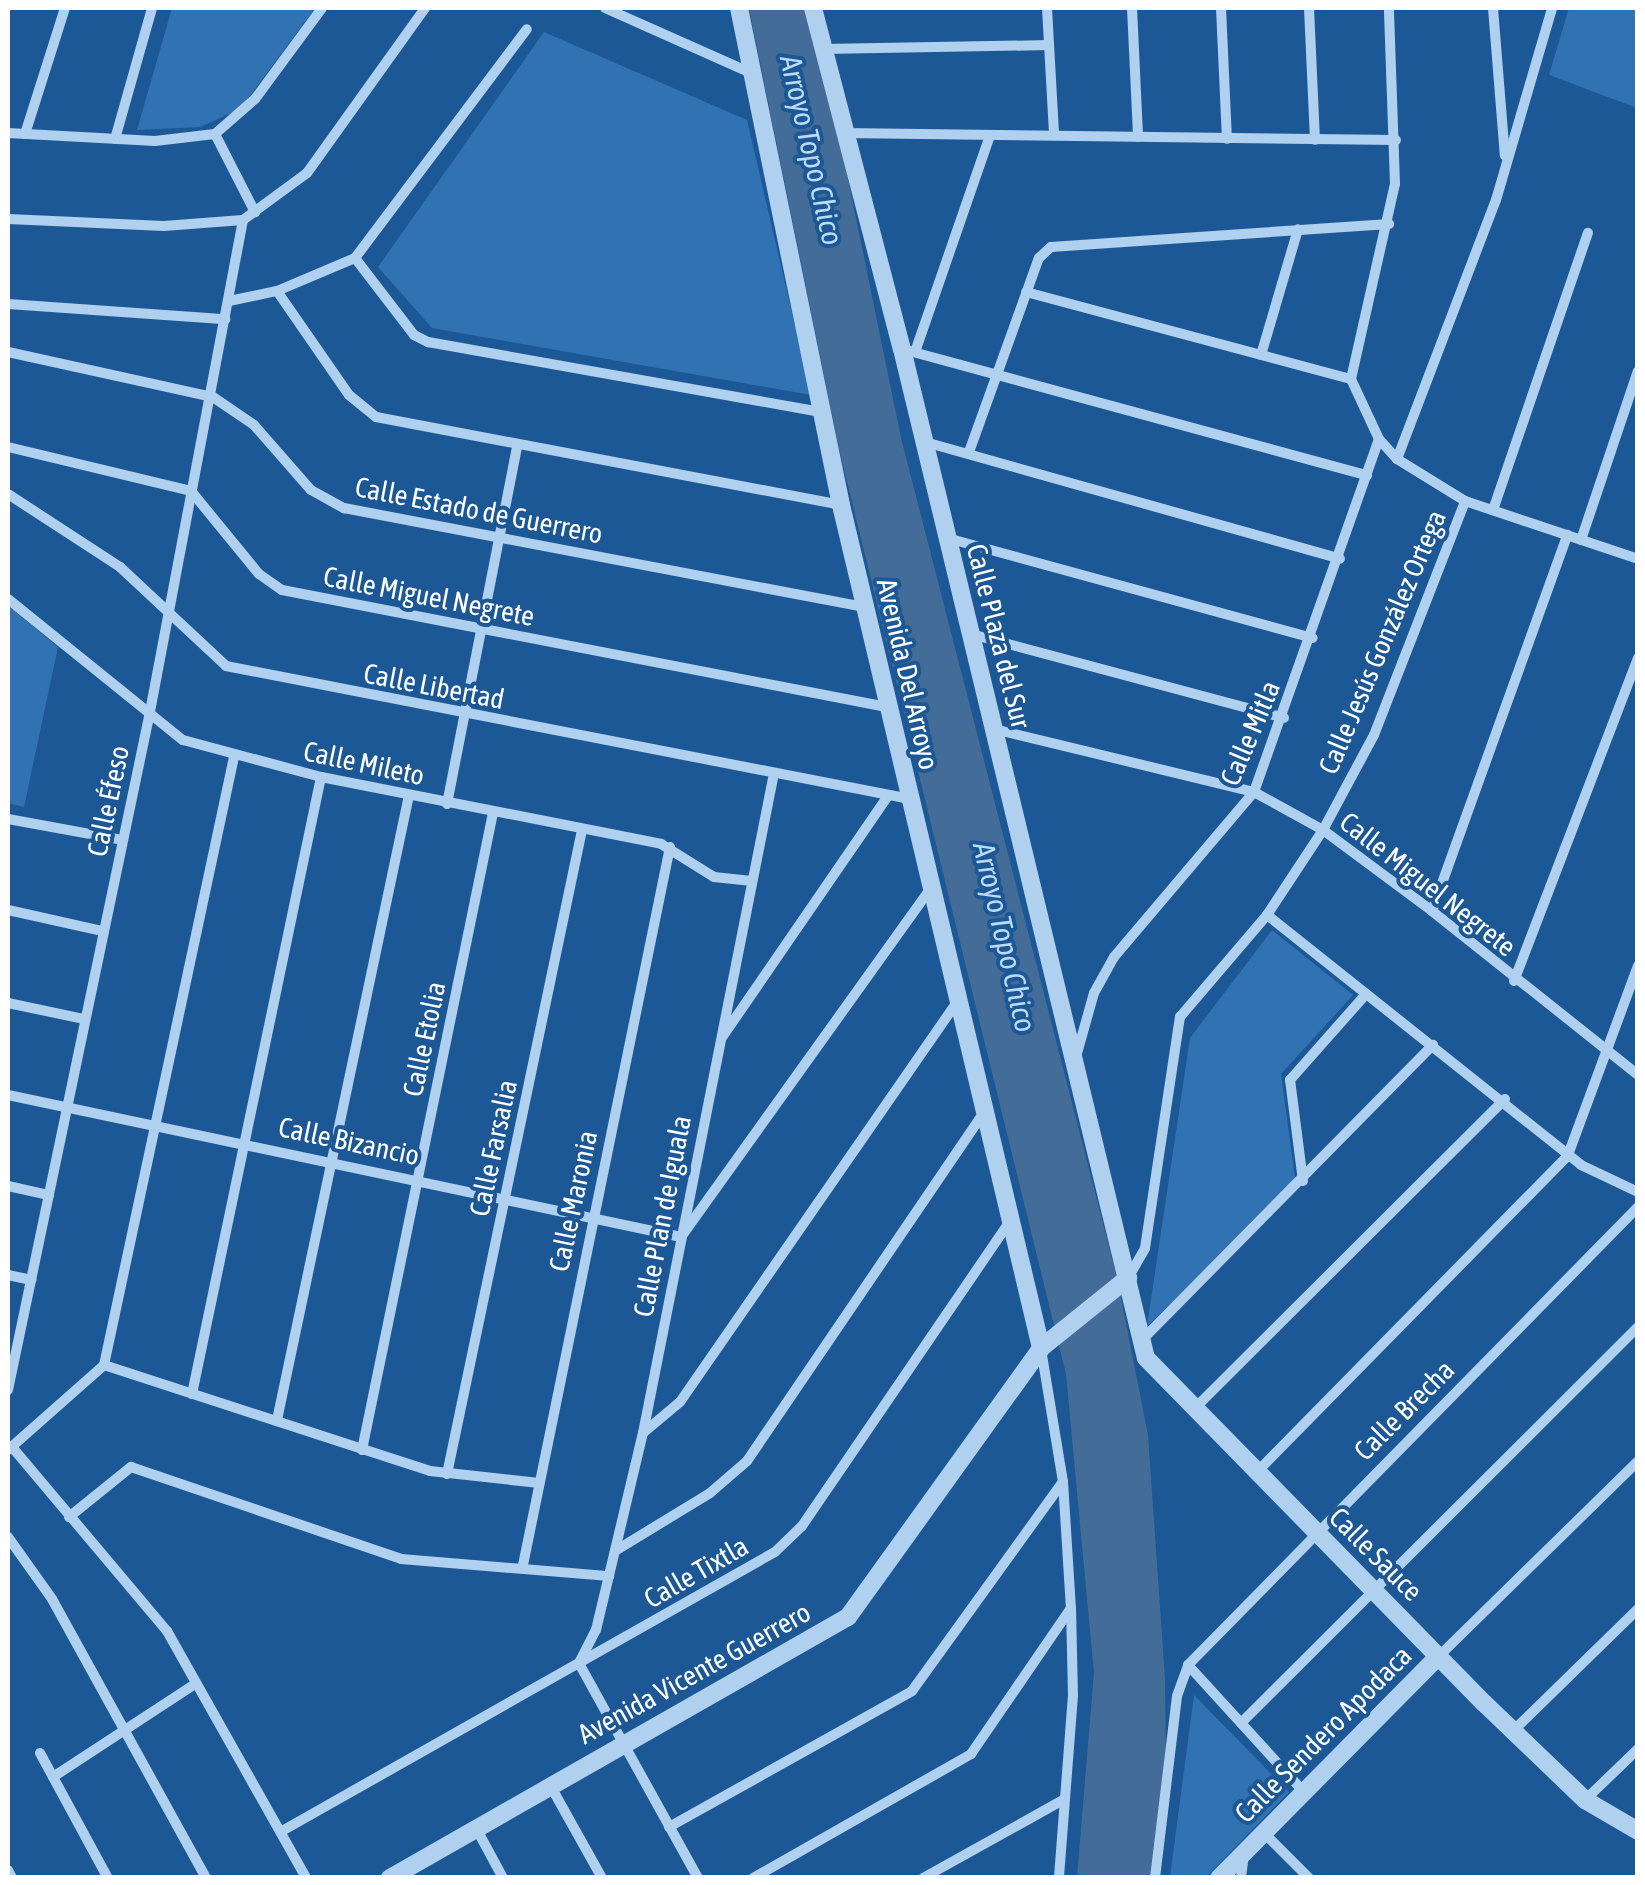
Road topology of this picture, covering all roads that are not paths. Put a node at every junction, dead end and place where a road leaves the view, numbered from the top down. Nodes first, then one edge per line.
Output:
1 (66, 8) edge
2 (152, 8) edge
3 (322, 8) edge
4 (425, 8) edge
5 (605, 8) edge
6 (739, 8) edge
7 (812, 8) edge
8 (1047, 8) edge
9 (1132, 8) edge
10 (1221, 8) edge
11 (1309, 8) edge
12 (1388, 8) edge
13 (1494, 8) edge
14 (1552, 8) edge
15 (527, 30) dead end
16 (1049, 45) junction
17 (822, 49) junction
18 (754, 74) junction
19 (844, 132) junction
20 (8, 133) edge
21 (25, 134) junction
22 (215, 134) junction
23 (1054, 135) junction
24 (990, 136) junction
25 (1138, 136) junction
26 (115, 139) junction
27 (1227, 139) junction
28 (1315, 140) junction
29 (1396, 140) junction
30 (1505, 164) junction
31 (255, 212) junction
32 (8, 218) edge
33 (243, 220) junction
34 (1389, 224) junction
35 (1298, 229) junction
36 (1588, 232) dead end
37 (355, 258) junction
38 (277, 290) junction
39 (1026, 292) junction
40 (229, 302) junction
41 (8, 304) edge
42 (225, 319) junction
43 (909, 350) junction
44 (8, 352) edge
45 (1262, 355) junction
46 (1638, 370) edge
47 (996, 373) junction
48 (1351, 378) junction
49 (213, 397) junction
50 (821, 412) junction
51 (1379, 439) junction
52 (925, 442) junction
53 (518, 446) junction
54 (8, 448) edge
55 (968, 452) junction
56 (1396, 459) junction
57 (1367, 475) junction
58 (190, 490) junction
59 (8, 494) edge
60 (1465, 500) junction
61 (841, 504) junction
62 (1493, 510) junction
63 (1566, 535) junction
64 (498, 538) junction
65 (947, 538) junction
66 (1581, 540) junction
67 (1638, 558) edge
68 (1340, 559) junction
69 (8, 599) edge
70 (864, 607) junction
71 (170, 610) junction
72 (480, 628) junction
73 (971, 634) junction
74 (1313, 638) junction
75 (1638, 658) edge
76 (887, 707) junction
77 (464, 715) junction
78 (149, 717) junction
79 (1284, 718) junction
80 (993, 729) junction
81 (234, 757) junction
82 (774, 773) junction
83 (321, 777) junction
84 (1254, 792) junction
85 (409, 796) junction
86 (888, 796) junction
87 (910, 799) junction
88 (447, 804) junction
89 (494, 813) junction
90 (8, 819) edge
91 (582, 830) junction
92 (1324, 830) junction
93 (122, 840) junction
94 (670, 846) junction
95 (752, 881) junction
96 (932, 887) junction
97 (8, 910) edge
98 (1432, 910) junction
99 (1267, 915) junction
100 (102, 931) junction
101 (1638, 966) edge
102 (1514, 981) junction
103 (1366, 994) junction
104 (958, 1000) junction
105 (8, 1003) edge
106 (84, 1019) junction
107 (720, 1041) junction
108 (1433, 1045) junction
109 (1606, 1051) junction
110 (1075, 1062) junction
111 (1638, 1075) edge
112 (8, 1095) edge
113 (1505, 1099) junction
114 (67, 1107) junction
115 (985, 1110) junction
116 (156, 1124) junction
117 (242, 1142) junction
118 (1568, 1155) junction
119 (331, 1160) junction
120 (418, 1178) junction
121 (1304, 1181) junction
122 (8, 1186) edge
123 (1638, 1192) edge
124 (49, 1195) junction
125 (505, 1198) junction
126 (1638, 1207) edge
127 (593, 1217) junction
128 (1012, 1219) junction
129 (681, 1236) junction
130 (8, 1275) edge
131 (1128, 1278) junction
132 (31, 1280) junction
133 (1638, 1328) edge
134 (1140, 1342) junction
135 (1041, 1348) junction
136 (104, 1365) junction
137 (8, 1390) edge
138 (192, 1394) junction
139 (1194, 1410) junction
140 (278, 1420) junction
141 (643, 1433) junction
142 (10, 1449) edge
143 (362, 1450) junction
144 (1638, 1461) edge
145 (447, 1474) junction
146 (1254, 1474) junction
147 (1063, 1482) junction
148 (539, 1483) junction
149 (69, 1516) junction
150 (1315, 1532) junction
151 (8, 1537) edge
152 (615, 1552) junction
153 (523, 1565) junction
154 (609, 1576) junction
155 (1376, 1591) junction
156 (1071, 1608) junction
157 (1638, 1609) edge
158 (1437, 1658) junction
159 (579, 1663) junction
160 (1188, 1665) junction
161 (195, 1684) junction
162 (1241, 1723) junction
163 (1514, 1730) junction
164 (122, 1732) junction
165 (621, 1743) junction
166 (1638, 1749) edge
167 (40, 1753) dead end
168 (53, 1777) junction
169 (550, 1784) junction
170 (1303, 1790) junction
171 (1065, 1799) junction
172 (1585, 1800) junction
173 (669, 1827) junction
174 (476, 1828) junction
175 (282, 1831) junction
176 (1638, 1831) edge
177 (1264, 1833) junction
178 (1244, 1853) junction
179 (8, 1870) edge
180 (399, 1875) edge
181 (12, 1878) edge
182 (108, 1878) edge
183 (206, 1878) edge
184 (306, 1878) edge
185 (503, 1878) edge
186 (602, 1878) edge
187 (698, 1878) edge
188 (753, 1878) edge
189 (923, 1878) edge
190 (1058, 1878) edge
191 (1154, 1878) edge
192 (1219, 1878) edge
193 (1241, 1878) edge
194 (1309, 1878) edge

1 - 21 street
2 - 26 street
3 - 22 street
4 - 31 street
5 - 18 street
6 - 18 street, Avenida Del Arroyo
7 - 17 street, Calle Plaza del Sur
8 - 16 street
9 - 25 street
10 - 27 street
11 - 28 street
12 - 29 street
13 - 30 street
14 - 30 street
15 - 37 street
16 - 17 street
16 - 23 street
17 - 19 street, Calle Plaza del Sur
18 - 50 street, Avenida Del Arroyo
19 - 24 street
19 - 43 street, Calle Plaza del Sur
20 - 21 street
21 - 26 street
22 - 26 street
22 - 31 street
23 - 24 street
23 - 25 street
24 - 43 street
25 - 27 street
27 - 28 street
28 - 29 street
29 - 34 street
30 - 56 street
31 - 33 street
32 - 33 street
33 - 40 street, Calle Éfeso
34 - 35 street
34 - 48 street
35 - 39 street
35 - 45 street
36 - 62 street
37 - 38 street
37 - 50 street
38 - 40 street
38 - 53 street
39 - 45 street
39 - 47 street
40 - 42 street, Calle Éfeso
41 - 42 street
42 - 49 street, Calle Éfeso
43 - 47 street
43 - 52 street, Calle Plaza del Sur
44 - 49 street, Calle Estado de Guerrero
45 - 48 street
46 - 66 street
47 - 55 street
47 - 57 street
48 - 51 street
49 - 58 street, Calle Éfeso
49 - 64 street, Calle Estado de Guerrero
50 - 61 street, Avenida Del Arroyo
51 - 56 street
51 - 57 street, Calle Mitla
52 - 55 street
52 - 65 street, Calle Plaza del Sur
53 - 61 street
53 - 64 street
54 - 58 street
55 - 68 street
56 - 60 street
57 - 68 street, Calle Mitla
58 - 71 street, Calle Éfeso
58 - 72 street, Calle Miguel Negrete
59 - 71 street, Calle Libertad
60 - 62 street
60 - 92 street, Calle Jesús González Ortega
61 - 70 street, Avenida Del Arroyo
62 - 63 street
63 - 66 street
63 - 98 street
64 - 70 street, Calle Estado de Guerrero
64 - 72 street
65 - 73 street, Calle Plaza del Sur
65 - 74 street
66 - 67 street
68 - 74 street, Calle Mitla
69 - 78 street, Calle Mileto
70 - 76 street, Avenida Del Arroyo
71 - 77 street, Calle Libertad
71 - 78 street, Calle Éfeso
72 - 76 street, Calle Miguel Negrete
72 - 77 street
73 - 79 street
73 - 80 street, Calle Plaza del Sur
74 - 79 street, Calle Mitla
75 - 102 street
76 - 87 street, Avenida Del Arroyo
77 - 82 street, Calle Libertad
77 - 88 street
78 - 81 street, Calle Mileto
78 - 93 street, Calle Éfeso
79 - 84 street, Calle Mitla
80 - 84 street, Calle Miguel Negrete
80 - 110 street, Calle Plaza del Sur
81 - 83 street, Calle Mileto
81 - 116 street
82 - 86 street, Calle Libertad
82 - 95 street, Calle Plan de Iguala
83 - 85 street, Calle Mileto
83 - 117 street
84 - 92 street, Calle Miguel Negrete
84 - 110 street, Calle Mitla
85 - 88 street, Calle Mileto
85 - 119 street
86 - 87 street, Calle Libertad
86 - 107 street
87 - 96 street, Avenida Del Arroyo
88 - 89 street, Calle Mileto
89 - 91 street, Calle Mileto
89 - 120 street, Calle Etolia
90 - 93 street
91 - 94 street, Calle Mileto
91 - 125 street, Calle Farsalia
92 - 98 street, Calle Miguel Negrete
92 - 99 street, Calle Jesús González Ortega
93 - 100 street, Calle Éfeso
94 - 95 street, Calle Mileto
94 - 127 street, Calle Maronia
95 - 107 street, Calle Plan de Iguala
96 - 104 street, Avenida Del Arroyo
96 - 129 street
97 - 100 street
98 - 102 street, Calle Miguel Negrete
99 - 103 street
99 - 131 street, Calle Jesús González Ortega
100 - 106 street, Calle Éfeso
101 - 109 street
102 - 109 street, Calle Miguel Negrete
103 - 108 street
103 - 121 street
104 - 115 street, Avenida Del Arroyo
104 - 141 street
105 - 106 street
106 - 114 street, Calle Éfeso
107 - 129 street, Calle Plan de Iguala
108 - 113 street
108 - 121 street
109 - 111 street, Calle Miguel Negrete
109 - 118 street
110 - 131 street, Calle Plaza del Sur
112 - 114 street, Calle Bizancio
113 - 118 street
113 - 139 street
114 - 116 street, Calle Bizancio
114 - 124 street, Calle Éfeso
115 - 128 street, Avenida Del Arroyo
115 - 152 street
116 - 117 street, Calle Bizancio
116 - 136 street
117 - 119 street, Calle Bizancio
117 - 138 street
118 - 123 street
118 - 146 street
119 - 120 street, Calle Bizancio
119 - 140 street
120 - 125 street, Calle Bizancio
120 - 143 street, Calle Etolia
121 - 134 street
122 - 124 street
124 - 132 street, Calle Éfeso
125 - 127 street, Calle Bizancio
125 - 145 street, Calle Farsalia
126 - 150 street, Calle Brecha
127 - 129 street, Calle Bizancio
127 - 148 street, Calle Maronia
128 - 135 street, Avenida Del Arroyo
128 - 159 street, Calle Tixtla
129 - 141 street, Calle Plan de Iguala
130 - 132 street
131 - 134 street, Calle Sauce
131 - 135 street, Avenida Vicente Guerrero
132 - 137 street, Calle Éfeso
133 - 155 street
134 - 139 street, Calle Sauce
135 - 147 street
135 - 165 street, Avenida Vicente Guerrero
136 - 138 street
136 - 142 street
138 - 140 street
139 - 146 street, Calle Sauce
140 - 143 street
141 - 152 street, Calle Plan de Iguala
142 - 149 street
143 - 145 street
144 - 158 street, Calle Sendero Apodaca
145 - 148 street
146 - 150 street, Calle Sauce
147 - 156 street
147 - 173 street
148 - 153 street, Calle Maronia
149 - 153 street
149 - 161 street
150 - 155 street, Calle Sauce
150 - 160 street, Calle Brecha
151 - 164 street
152 - 154 street, Calle Plan de Iguala
153 - 154 street
154 - 159 street, Calle Plan de Iguala
155 - 158 street, Calle Sauce
155 - 162 street
156 - 171 street
156 - 188 street
157 - 163 street
158 - 163 street, Calle Sauce
158 - 170 street, Calle Sendero Apodaca
159 - 165 street
159 - 175 street, Calle Tixtla
160 - 162 street
160 - 191 street, Calle Brecha
161 - 164 street
161 - 175 street
162 - 170 street
163 - 172 street, Calle Sauce
164 - 168 street
164 - 183 street
165 - 169 street, Avenida Vicente Guerrero
165 - 173 street
166 - 172 street
167 - 168 street
168 - 182 street
169 - 174 street, Avenida Vicente Guerrero
169 - 186 street
170 - 177 street, Calle Sendero Apodaca
171 - 189 street
171 - 190 street
172 - 176 street, Calle Sauce
173 - 187 street
174 - 180 street, Avenida Vicente Guerrero
174 - 185 street
175 - 184 street
177 - 178 street, Calle Sendero Apodaca
177 - 194 street
178 - 192 street, Calle Sendero Apodaca
178 - 193 street
179 - 181 street

